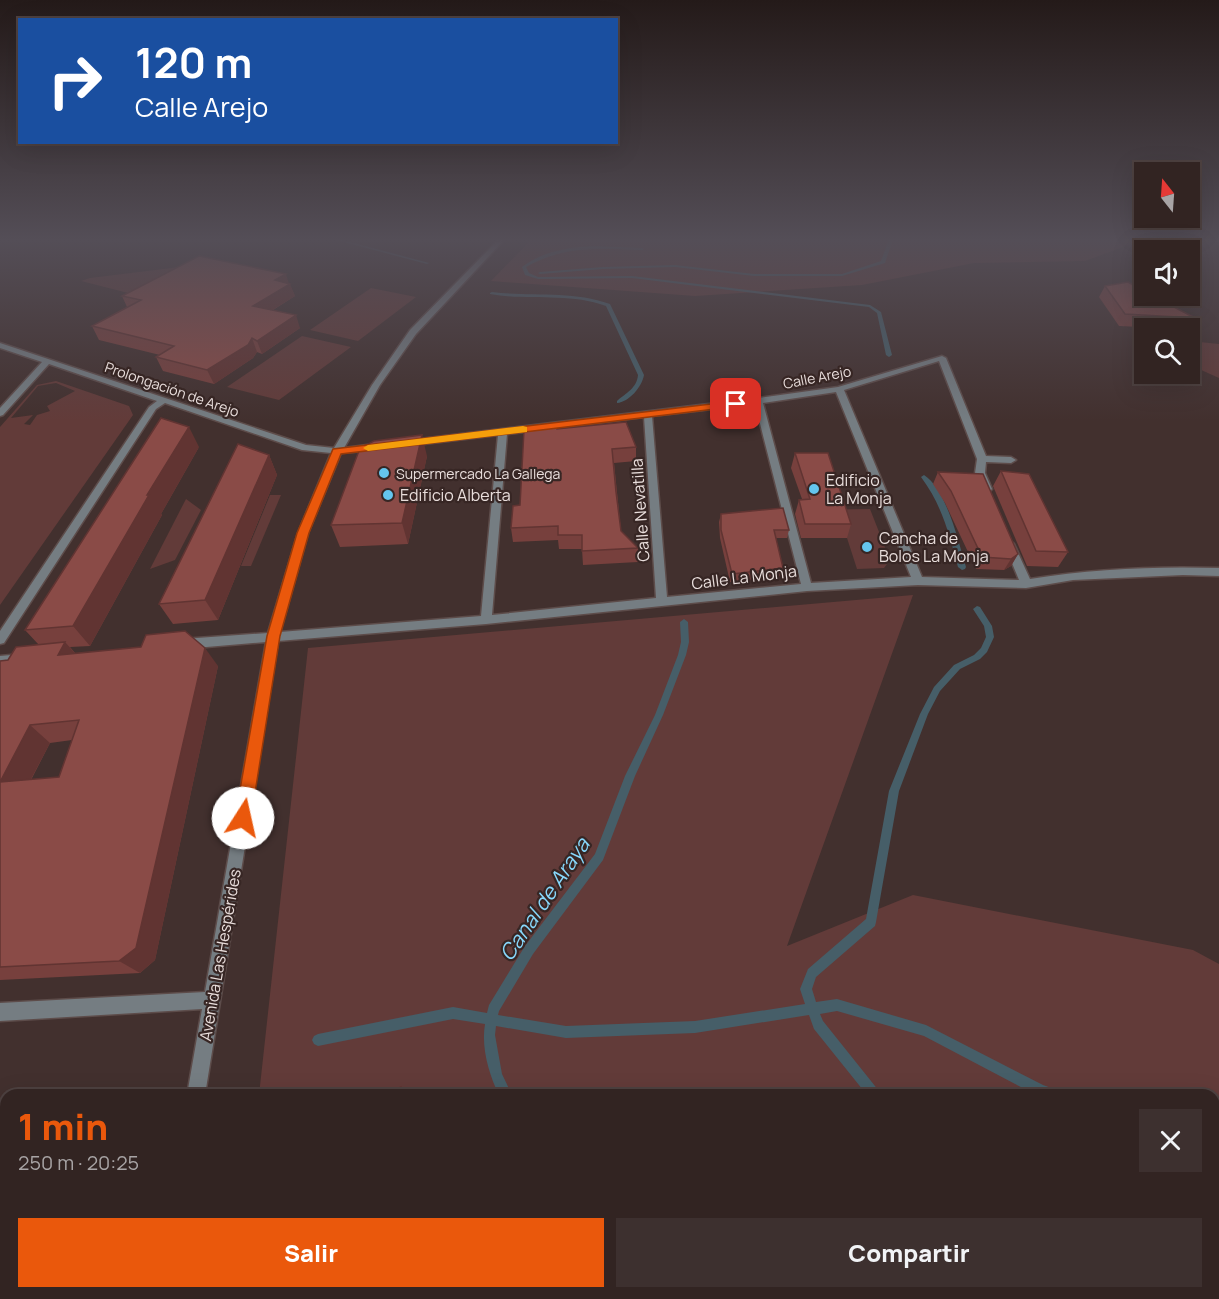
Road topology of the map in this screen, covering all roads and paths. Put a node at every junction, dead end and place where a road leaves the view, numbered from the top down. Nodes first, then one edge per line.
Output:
1 (444, 300) edge
2 (0, 345) edge
3 (47, 361) junction
4 (839, 389) junction
5 (164, 400) junction
6 (758, 401) junction
7 (0, 414) edge
8 (648, 414) junction
9 (503, 432) junction
10 (395, 445) edge
11 (384, 446) edge
12 (337, 452) junction
13 (982, 459) junction
14 (1011, 460) dead end
15 (989, 495) edge
16 (1003, 529) edge
17 (1219, 572) edge
18 (918, 581) junction
19 (1026, 584) junction
20 (807, 587) junction
21 (662, 603) junction
22 (486, 620) junction
23 (273, 636) junction
24 (0, 640) edge
25 (175, 645) edge
26 (32, 658) edge
27 (0, 661) edge
28 (212, 1000) junction
29 (0, 1012) edge
30 (197, 1089) edge

1 - 12 street, Avenida Las Hespérides
2 - 3 street, Prolongación de Arejo
3 - 5 street, Prolongación de Arejo
3 - 7 street
4 - 6 street, Calle Arejo
4 - 13 street, Calle Arejo
4 - 18 street
5 - 12 street, Prolongación de Arejo
5 - 24 street
6 - 8 street, Calle Arejo
6 - 20 street
8 - 9 street, Calle Arejo
8 - 21 street, Calle Nevatilla
9 - 10 street, Calle Arejo
9 - 22 street
11 - 12 street
12 - 23 street, Avenida Las Hespérides
13 - 14 street
13 - 15 street
16 - 19 street
17 - 19 street, Calle La Monja
18 - 19 street, Calle La Monja
18 - 20 street, Calle La Monja
20 - 21 street, Calle La Monja
21 - 22 street, Calle La Monja
22 - 23 street, Calle La Monja
23 - 25 street, Calle La Monja
23 - 28 street, Avenida Las Hespérides
26 - 27 street
28 - 29 street
28 - 30 street, Avenida Las Hespérides

